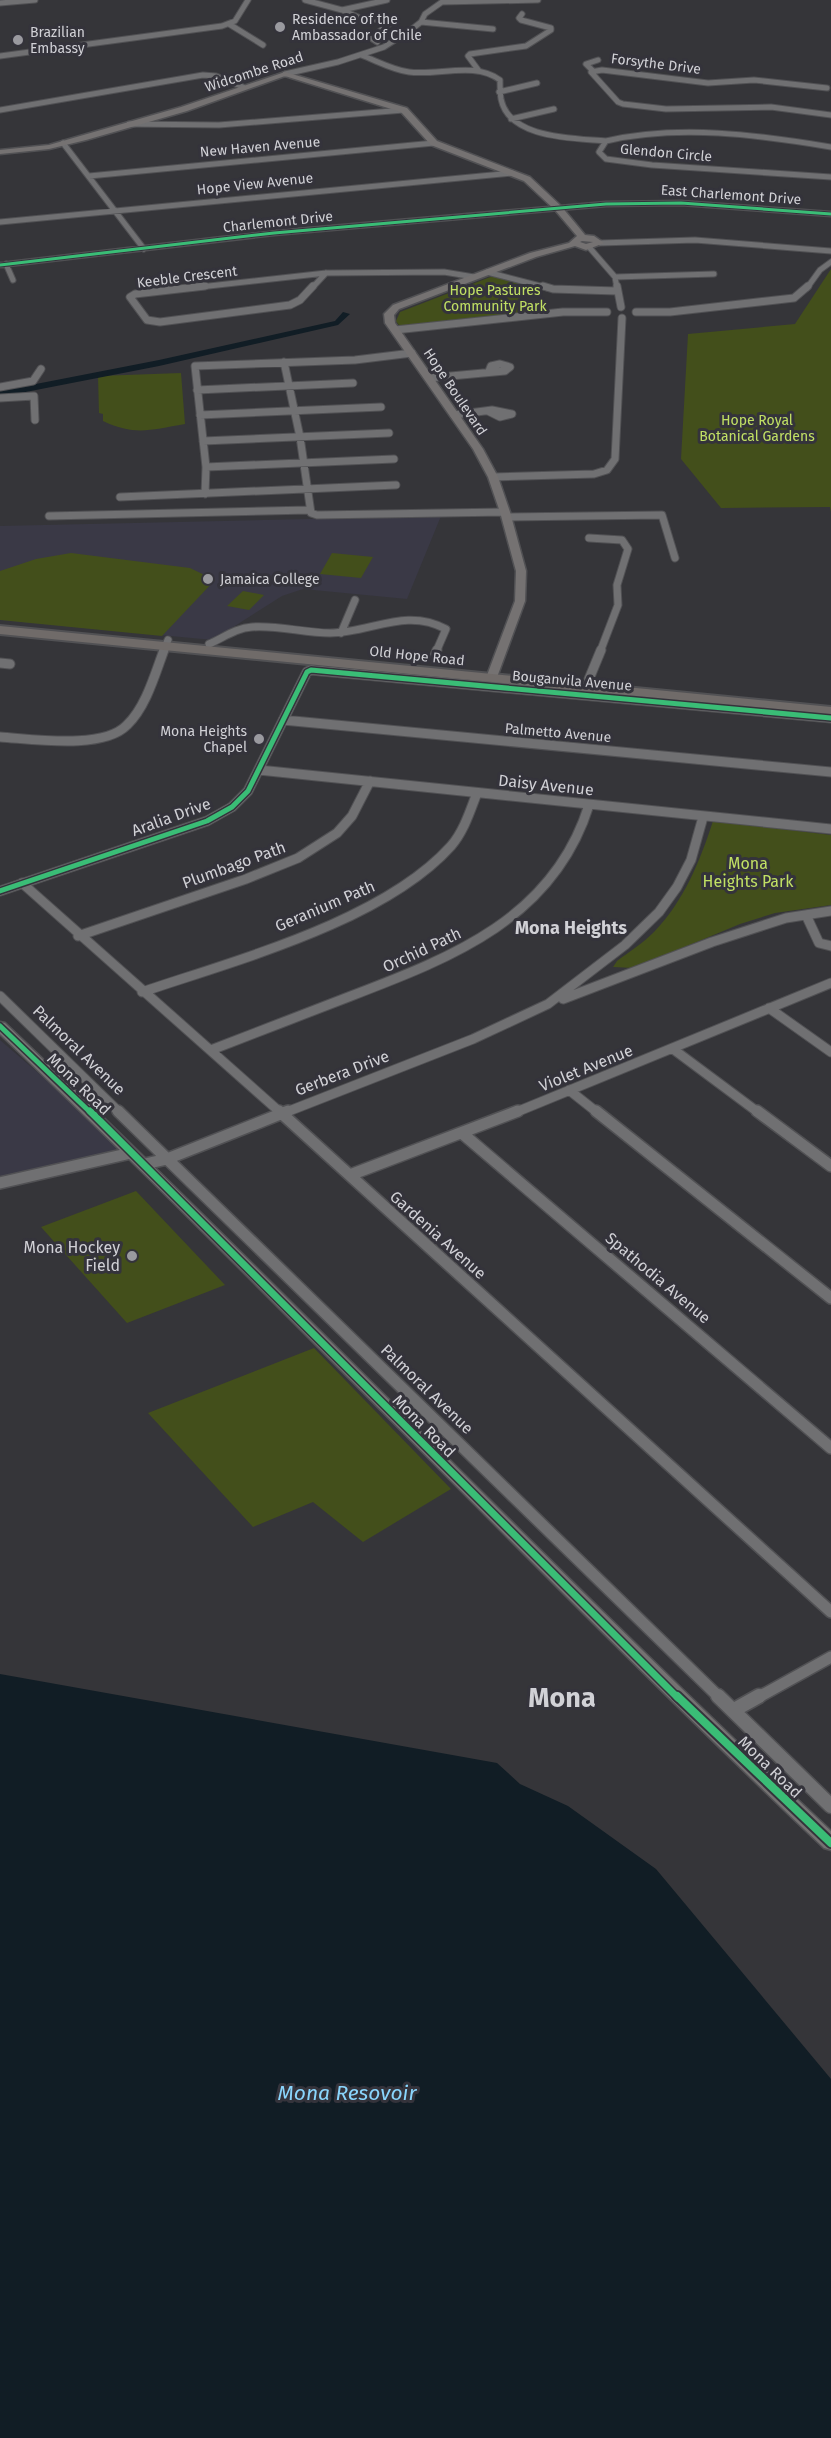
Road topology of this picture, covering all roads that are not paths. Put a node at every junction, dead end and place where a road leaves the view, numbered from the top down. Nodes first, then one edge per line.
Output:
1 (35, 0) edge
2 (248, 0) edge
3 (305, 0) edge
4 (387, 0) edge
5 (538, 0) edge
6 (0, 3) edge
7 (342, 10) junction
8 (522, 14) dead end
9 (421, 22) junction
10 (229, 24) junction
11 (493, 29) dead end
12 (377, 42) dead end
13 (263, 45) dead end
14 (361, 55) junction
15 (0, 56) edge
16 (598, 60) dead end
17 (479, 71) junction
18 (593, 71) junction
19 (285, 74) junction
20 (537, 83) dead end
21 (243, 87) junction
22 (827, 88) dead end
23 (499, 92) junction
24 (554, 109) dead end
25 (0, 110) edge
26 (404, 110) junction
27 (831, 115) edge
28 (511, 119) junction
29 (127, 124) junction
30 (606, 141) junction
31 (63, 143) junction
32 (434, 143) junction
33 (831, 147) edge
34 (0, 152) edge
35 (512, 173) junction
36 (88, 176) junction
37 (831, 177) edge
38 (558, 208) junction
39 (115, 211) junction
40 (831, 214) edge
41 (0, 222) edge
42 (583, 238) junction
43 (600, 243) junction
44 (574, 244) junction
45 (590, 247) junction
46 (144, 249) junction
47 (831, 251) edge
48 (831, 262) edge
49 (3, 265) edge
50 (822, 266) junction
51 (831, 267) edge
52 (488, 272) junction
53 (326, 273) junction
54 (714, 274) dead end
55 (474, 277) junction
56 (615, 277) junction
57 (13, 280) dead end
58 (617, 291) junction
59 (621, 307) junction
60 (607, 312) junction
61 (636, 312) junction
62 (622, 318) junction
63 (395, 330) junction
64 (412, 353) junction
65 (284, 362) junction
66 (41, 369) dead end
67 (489, 371) dead end
68 (429, 378) junction
69 (353, 383) dead end
70 (290, 386) junction
71 (0, 387) edge
72 (197, 390) junction
73 (0, 398) edge
74 (381, 407) dead end
75 (294, 410) junction
76 (488, 411) dead end
77 (200, 415) junction
78 (454, 415) junction
79 (35, 420) dead end
80 (388, 434) dead end
81 (300, 436) junction
82 (203, 441) junction
83 (394, 459) dead end
84 (304, 463) junction
85 (206, 467) junction
86 (493, 477) junction
87 (396, 485) dead end
88 (310, 489) junction
89 (206, 494) junction
90 (120, 497) dead end
91 (309, 510) junction
92 (506, 515) junction
93 (49, 516) dead end
94 (589, 538) dead end
95 (675, 558) dead end
96 (355, 600) dead end
97 (0, 625) edge
98 (0, 630) edge
99 (341, 633) junction
100 (166, 643) junction
101 (209, 644) junction
102 (435, 655) dead end
103 (0, 663) edge
104 (10, 664) dead end
105 (311, 670) joint
106 (493, 674) junction
107 (589, 679) junction
108 (831, 702) edge
109 (831, 711) edge
110 (831, 718) edge
111 (283, 720) junction
112 (0, 737) edge
113 (259, 770) junction
114 (831, 772) edge
115 (370, 781) junction
116 (477, 793) junction
117 (589, 805) junction
118 (703, 817) junction
119 (831, 829) edge
120 (22, 883) junction
121 (0, 891) edge
122 (831, 911) edge
123 (806, 915) junction
124 (78, 936) junction
125 (831, 946) edge
126 (831, 983) edge
127 (142, 992) junction
128 (0, 996) edge
129 (548, 1004) junction
130 (769, 1008) junction
131 (0, 1026) edge
132 (673, 1049) junction
133 (211, 1050) junction
134 (831, 1052) edge
135 (569, 1090) junction
136 (281, 1113) junction
137 (463, 1134) junction
138 (131, 1153) junction
139 (166, 1159) junction
140 (145, 1164) junction
141 (831, 1166) edge
142 (350, 1175) junction
143 (0, 1183) edge
144 (831, 1298) edge
145 (831, 1448) edge
146 (831, 1612) edge
147 (831, 1657) edge
148 (734, 1710) junction
149 (831, 1806) edge
150 (831, 1843) edge

1 - 6 street
2 - 10 street
3 - 7 street
4 - 7 street
5 - 9 street, Widcombe Road
7 - 12 street
8 - 17 street
9 - 11 street
9 - 14 street, Widcombe Road
10 - 13 street
10 - 15 street
14 - 17 street
14 - 19 street, Widcombe Road
16 - 18 street
17 - 23 street
18 - 22 street, Forsythe Drive
18 - 27 street, Forsythe Drive
19 - 21 street, Widcombe Road
19 - 26 street
20 - 23 street
21 - 25 street
21 - 29 street, Widcombe Road
23 - 28 street
24 - 28 street
26 - 29 street
26 - 32 street
28 - 30 street
29 - 31 street, Widcombe Road
30 - 33 street, Glendon Circle
30 - 37 street, Glendon Circle
31 - 34 street, Widcombe Road
31 - 36 street
32 - 35 street
32 - 36 street, New Haven Avenue
35 - 38 street
35 - 39 street, Hope View Avenue
36 - 39 street
38 - 40 street, East Charlemont Drive
38 - 42 street
38 - 46 street, Charlemont Drive
39 - 41 street, Hope View Avenue
39 - 46 street
42 - 43 street
42 - 44 street
43 - 45 street
43 - 47 street
44 - 45 street
44 - 52 street
45 - 56 street
46 - 49 street, Charlemont Drive
48 - 50 street
49 - 57 street
50 - 51 street
50 - 61 street
52 - 55 street
52 - 58 street
53 - 53 street, Keeble Crescent
53 - 55 street, Keeble Crescent
54 - 56 street
55 - 63 street
56 - 58 street
58 - 59 street
59 - 60 street
59 - 61 street
60 - 62 street
60 - 63 street
61 - 62 street
62 - 86 street
63 - 64 street, Hope Boulevard
64 - 65 street
64 - 68 street, Hope Boulevard
65 - 70 street
65 - 72 street
66 - 71 street
67 - 68 street
68 - 78 street, Hope Boulevard
69 - 70 street
70 - 72 street
70 - 75 street
72 - 77 street
73 - 79 street
74 - 75 street
75 - 77 street
75 - 81 street
76 - 78 street
77 - 82 street
78 - 86 street, Hope Boulevard
80 - 81 street
81 - 82 street
81 - 84 street
82 - 85 street
83 - 84 street
84 - 85 street
84 - 88 street
85 - 89 street
86 - 92 street, Hope Boulevard
87 - 88 street
88 - 89 street
88 - 91 street
89 - 90 street
91 - 92 street
91 - 93 street
92 - 95 street
92 - 106 street, Hope Boulevard
94 - 107 street
96 - 99 street
97 - 100 main road, Old Hope Road
98 - 100 main road, Old Hope Road
99 - 101 street
99 - 102 street
100 - 101 main road, Old Hope Road
100 - 106 main road, Old Hope Road
100 - 112 street
101 - 106 main road, Old Hope Road
103 - 104 street
105 - 110 street, Bouganvila Avenue
105 - 111 street, Aralia Drive
106 - 107 main road, Old Hope Road
106 - 109 main road, Old Hope Road
107 - 108 main road, Old Hope Road
111 - 113 street, Aralia Drive
111 - 114 street, Palmetto Avenue
113 - 115 street, Daisy Avenue
113 - 120 street, Aralia Drive
115 - 116 street, Daisy Avenue
115 - 124 street, Plumbago Path
116 - 117 street, Daisy Avenue
116 - 127 street, Geranium Path
117 - 118 street, Daisy Avenue
117 - 133 street, Orchid Path
118 - 119 street, Daisy Avenue
118 - 129 street, Gerbera Drive
120 - 121 street, Aralia Drive
120 - 124 street, Gardenia Avenue
122 - 123 street, Gerbera Drive
123 - 125 street
123 - 129 street, Gerbera Drive
124 - 127 street, Gardenia Avenue
126 - 130 street, Violet Avenue
127 - 133 street, Gardenia Avenue
128 - 139 street, Palmoral Avenue
129 - 136 street, Gerbera Drive
130 - 132 street, Violet Avenue
130 - 134 street
131 - 138 street, Mona Road
132 - 135 street, Violet Avenue
132 - 141 street
133 - 136 street, Gardenia Avenue
135 - 137 street, Violet Avenue
135 - 144 street
136 - 139 street, Gerbera Drive
136 - 142 street, Gardenia Avenue
137 - 142 street, Violet Avenue
137 - 145 street, Spathodia Avenue
138 - 140 street, Mona Road
138 - 143 street
139 - 140 street, Gerbera Drive
139 - 148 street, Palmoral Avenue
140 - 150 street, Mona Road
142 - 146 street, Gardenia Avenue
147 - 148 street
148 - 149 street, Palmoral Avenue

